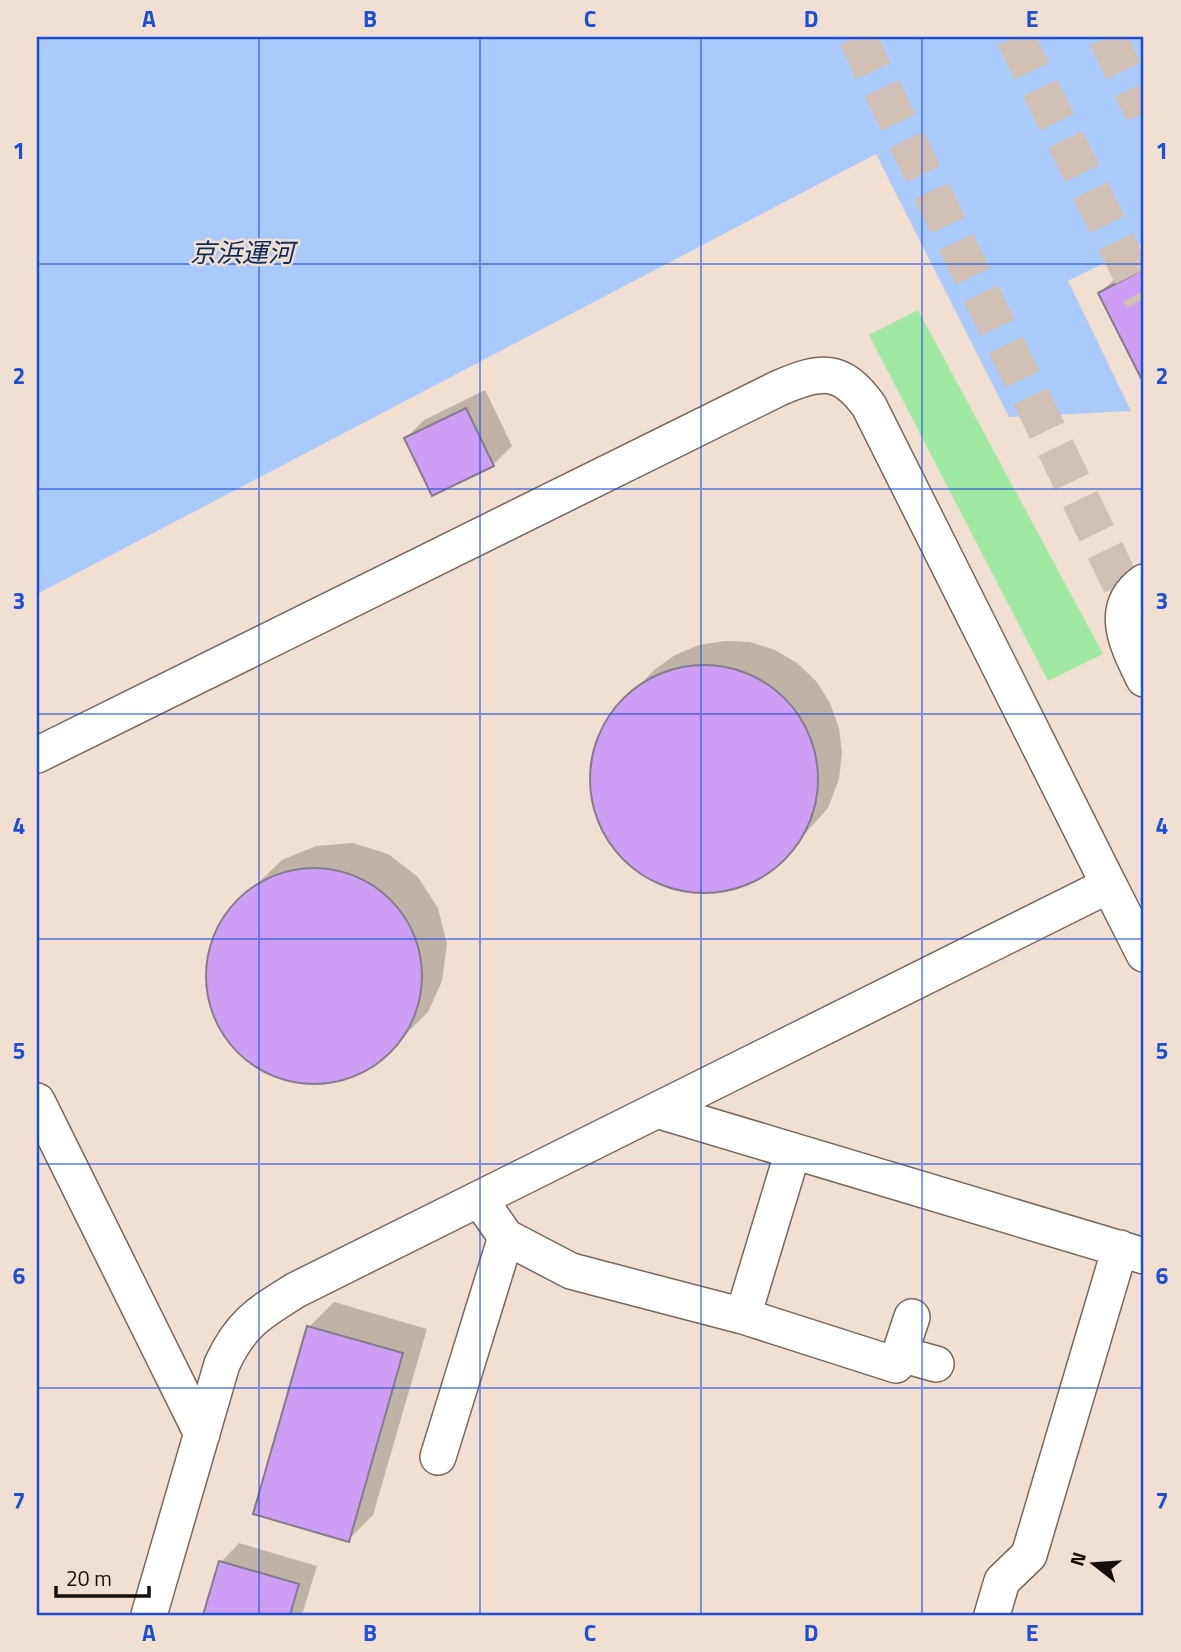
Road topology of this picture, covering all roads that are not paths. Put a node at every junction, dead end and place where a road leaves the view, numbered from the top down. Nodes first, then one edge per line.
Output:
1 (1144, 582) edge
2 (1144, 679) edge
3 (37, 755) edge
4 (1109, 885) junction
5 (1144, 954) edge
6 (37, 1101) edge
7 (660, 1111) junction
8 (793, 1152) junction
9 (480, 1200) junction
10 (506, 1237) junction
11 (1132, 1252) edge
12 (743, 1316) junction
13 (912, 1317) dead end
14 (900, 1354) junction
15 (936, 1364) dead end
16 (202, 1434) junction
17 (438, 1457) dead end
18 (149, 1615) edge
19 (992, 1615) edge

1 - 2 lane
3 - 4 lane
4 - 5 lane
4 - 7 lane
6 - 16 lane
7 - 8 lane
7 - 9 lane
8 - 11 lane
8 - 12 lane
9 - 10 lane
9 - 16 lane
10 - 12 lane
10 - 17 lane
11 - 19 lane
12 - 14 lane
13 - 14 lane
14 - 15 lane
16 - 18 lane

